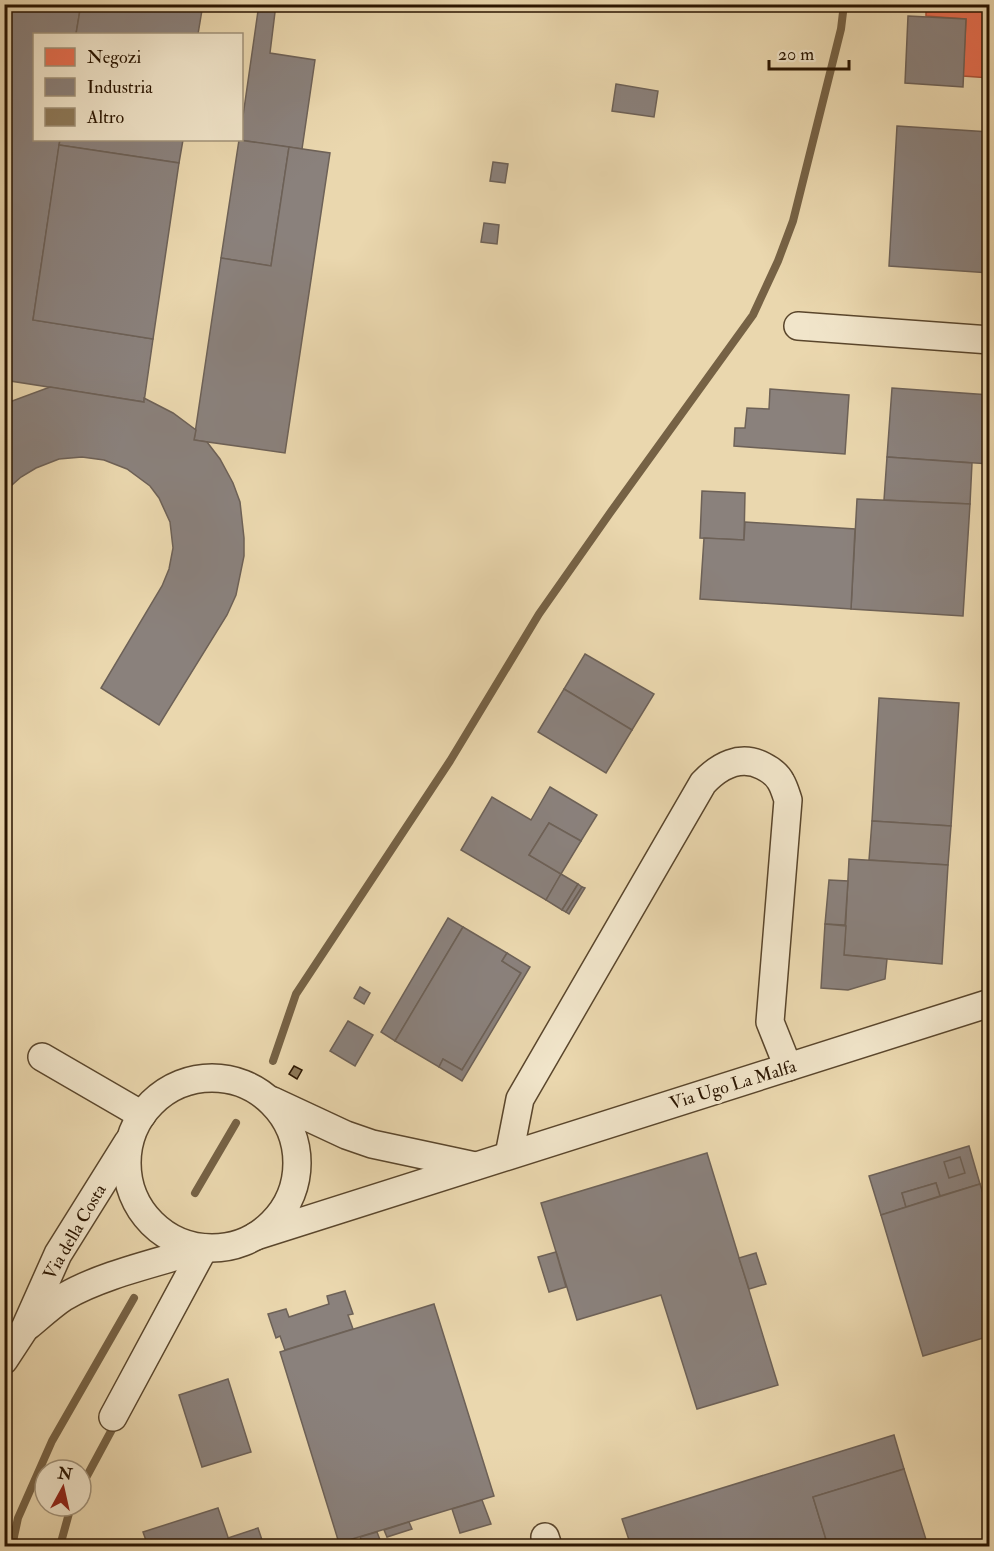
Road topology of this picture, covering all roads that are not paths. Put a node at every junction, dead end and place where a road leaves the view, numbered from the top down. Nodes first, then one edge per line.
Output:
1 (798, 326) dead end
2 (990, 340) edge
3 (990, 1002) edge
4 (42, 1057) dead end
5 (788, 1067) junction
6 (266, 1097) junction
7 (136, 1127) junction
8 (509, 1155) junction
9 (477, 1166) junction
10 (256, 1236) junction
11 (204, 1248) junction
12 (24, 1328) junction
13 (4, 1360) edge
14 (113, 1417) dead end

1 - 2 street
3 - 5 street, Via Ugo La Malfa
4 - 7 street
5 - 8 street, Via Ugo La Malfa
5 - 8 street
6 - 7 street, Via Ugo La Malfa
6 - 9 street, Via Ugo La Malfa
6 - 10 street, Via Ugo La Malfa
7 - 11 street, Via Ugo La Malfa
7 - 12 street, Via della Costa
8 - 9 street, Via Ugo La Malfa
9 - 10 street, Via Ugo La Malfa
10 - 11 street, Via Ugo La Malfa
11 - 12 street, Via della Costa
11 - 14 street
12 - 13 street, Via della Costa

